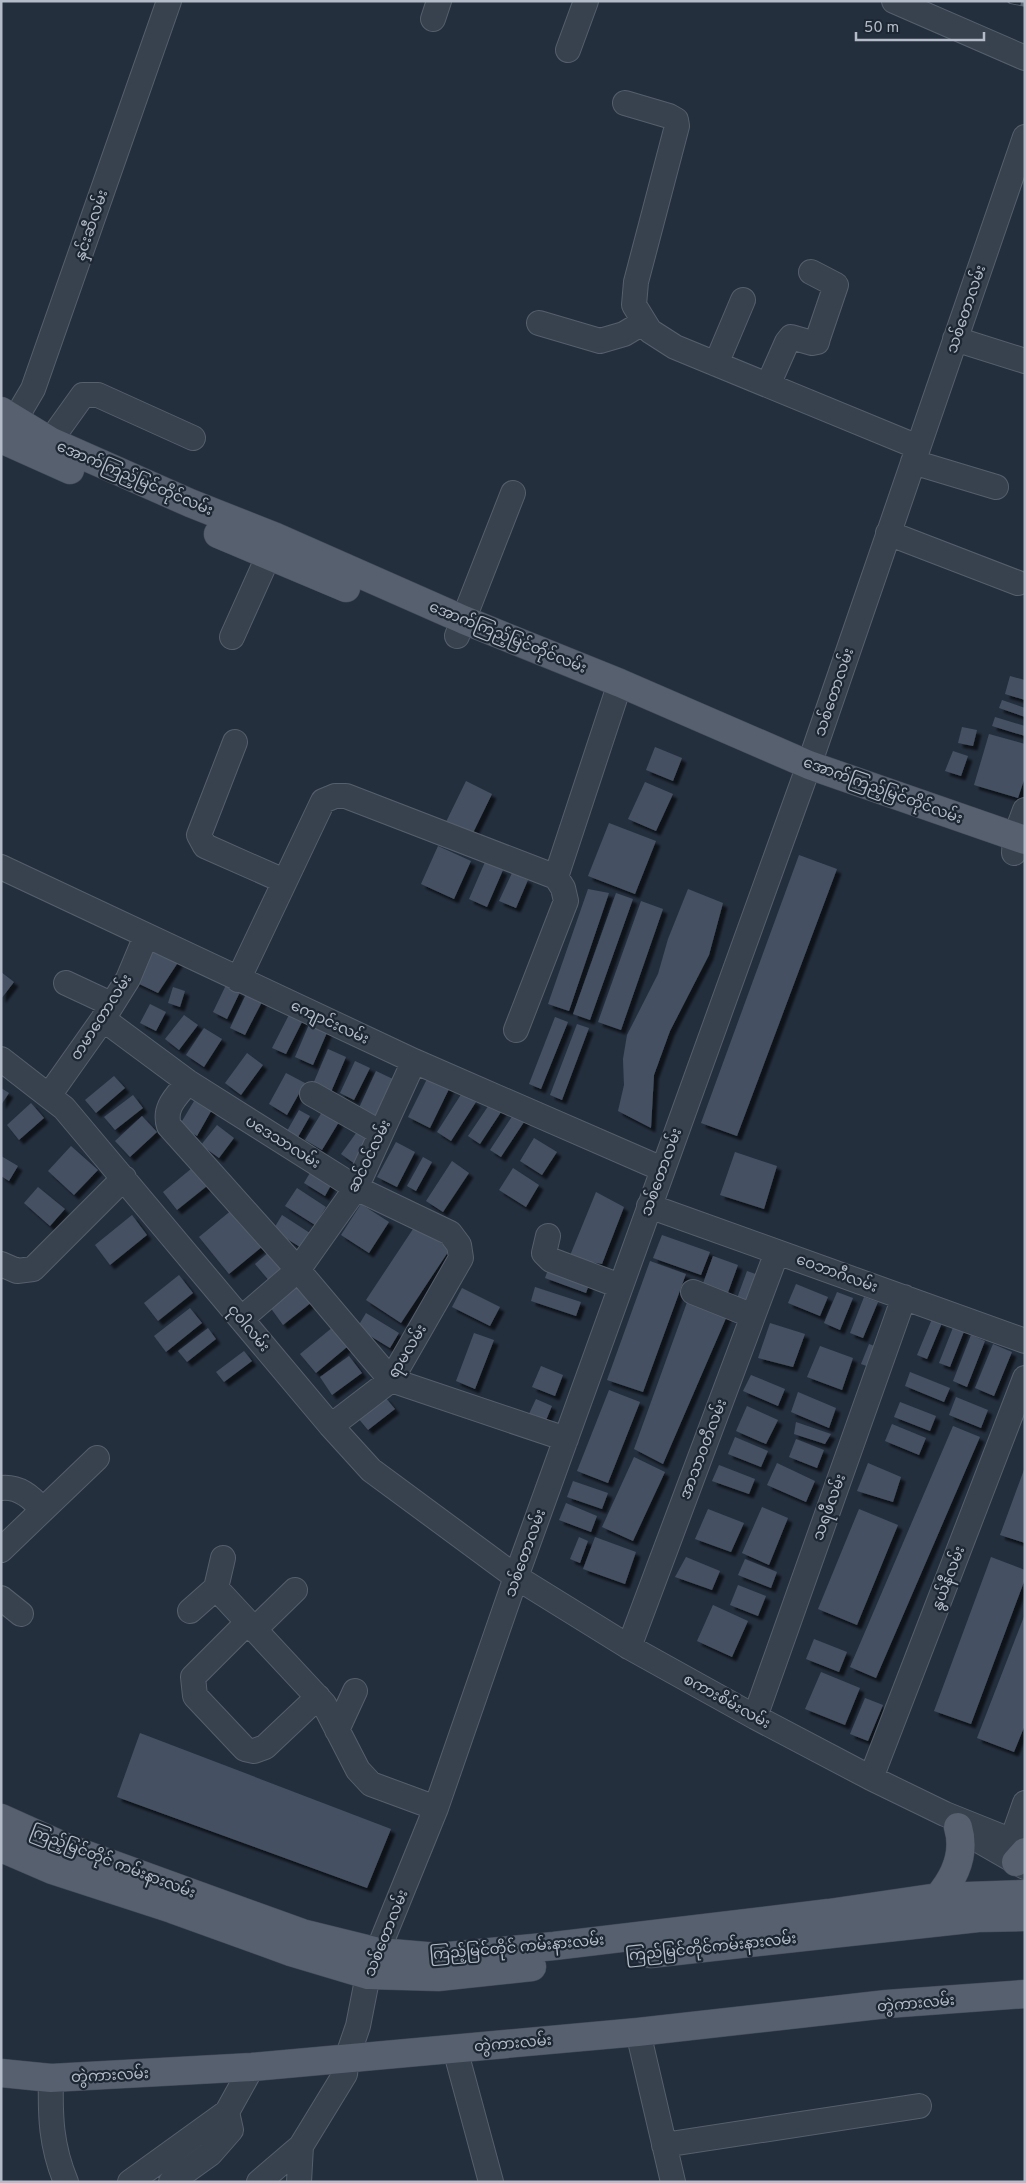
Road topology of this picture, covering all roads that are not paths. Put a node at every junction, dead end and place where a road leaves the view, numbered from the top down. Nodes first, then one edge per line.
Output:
1 (169, 1) edge
2 (586, 1) edge
3 (894, 1) edge
4 (568, 50) dead end
5 (1025, 58) edge
6 (625, 103) dead end
7 (1025, 137) edge
8 (811, 272) dead end
9 (743, 300) dead end
10 (644, 322) junction
11 (539, 323) dead end
12 (955, 339) junction
13 (1025, 361) edge
14 (716, 364) junction
15 (768, 385) junction
16 (5, 431) edge
17 (193, 438) dead end
18 (50, 441) junction
19 (915, 455) junction
20 (996, 487) dead end
21 (513, 493) dead end
22 (205, 519) junction
23 (888, 533) junction
24 (273, 546) junction
25 (1018, 582) dead end
26 (461, 628) junction
27 (232, 638) dead end
28 (618, 691) junction
29 (235, 742) dead end
30 (807, 770) junction
31 (1025, 810) edge
32 (1020, 847) edge
33 (1, 867) edge
34 (556, 877) junction
35 (284, 881) junction
36 (146, 936) junction
37 (238, 980) junction
38 (66, 983) dead end
39 (107, 1011) junction
40 (516, 1030) dead end
41 (1, 1059) edge
42 (414, 1061) junction
43 (188, 1082) junction
44 (50, 1094) junction
45 (312, 1094) dead end
46 (381, 1133) junction
47 (662, 1169) junction
48 (124, 1178) junction
49 (356, 1188) junction
50 (649, 1206) junction
51 (548, 1236) dead end
52 (777, 1252) junction
53 (461, 1258) joint
54 (1, 1264) edge
55 (298, 1270) junction
56 (620, 1286) junction
57 (693, 1292) dead end
58 (904, 1297) junction
59 (753, 1316) junction
60 (241, 1319) junction
61 (1024, 1337) edge
62 (1025, 1378) edge
63 (391, 1380) junction
64 (331, 1426) junction
65 (566, 1439) junction
66 (97, 1458) dead end
67 (1, 1488) edge
68 (42, 1510) junction
69 (1, 1550) edge
70 (223, 1558) dead end
71 (516, 1577) junction
72 (216, 1588) junction
73 (295, 1590) dead end
74 (1, 1598) edge
75 (190, 1611) dead end
76 (21, 1614) dead end
77 (251, 1626) junction
78 (629, 1647) junction
79 (355, 1691) dead end
80 (318, 1697) junction
81 (754, 1717) junction
82 (337, 1730) junction
83 (871, 1778) junction
84 (1025, 1803) edge
85 (436, 1808) junction
86 (1, 1818) edge
87 (952, 1821) junction
88 (1, 1848) edge
89 (1020, 1854) edge
90 (1025, 1894) edge
91 (938, 1897) junction
92 (1025, 1917) edge
93 (554, 1955) junction
94 (374, 1964) junction
95 (1025, 1994) edge
96 (638, 2032) junction
97 (454, 2048) junction
98 (347, 2058) junction
99 (252, 2067) junction
100 (1, 2073) edge
101 (51, 2078) junction
102 (919, 2106) dead end
103 (227, 2112) junction
104 (664, 2144) junction
105 (301, 2146) junction
106 (66, 2182) edge
107 (130, 2182) edge
108 (171, 2182) edge
109 (259, 2182) edge
110 (299, 2182) edge
111 (491, 2182) edge
112 (673, 2182) edge

1 - 16 street, နှင်းဆီလမ်း
2 - 4 street
3 - 5 street
6 - 10 street
7 - 12 street, သစ်တောလမ်း
8 - 15 street
9 - 14 street
10 - 11 street
10 - 14 street
12 - 13 street
12 - 19 street, သစ်တောလမ်း
14 - 15 street
15 - 19 street
16 - 18 main road, အောက်ကြည့်မြင်တိုင်လမ်း
16 - 22 main road, အောက်ကြည့်မြင်တိုင်လမ်း
17 - 18 street
18 - 22 main road, အောက်ကြည့်မြင်တိုင်လမ်း
19 - 20 street
19 - 23 street, သစ်တောလမ်း
21 - 26 street
22 - 24 main road, အောက်ကြည့်မြင်တိုင်လမ်း
23 - 25 street
23 - 30 street, သစ်တောလမ်း
24 - 26 main road, အောက်ကြည့်မြင်တိုင်လမ်း
24 - 27 street
26 - 28 main road, အောက်ကြည့်မြင်တိုင်လမ်း
28 - 30 main road, အောက်ကြည့်မြင်တိုင်လမ်း
28 - 34 street
29 - 35 street
30 - 32 main road, အောက်ကြည့်မြင်တိုင်လမ်း
30 - 47 street, သစ်တောလမ်း
31 - 32 street
33 - 36 street, ကျောင်းလမ်း
34 - 35 street
34 - 40 street
35 - 37 street
36 - 37 street, ကျောင်းလမ်း
36 - 39 street, တမာတောလမ်း
37 - 42 street, ကျောင်းလမ်း
38 - 39 street, ပဒေသာလမ်း
39 - 43 street, ပဒေသာလမ်း
39 - 44 street, တမာတောလမ်း
41 - 44 street, ငုဝါလမ်း
42 - 46 street, ဆင်ဝင်လမ်း
42 - 47 street, ကျောင်းလမ်း
43 - 49 street, ပဒေသာလမ်း
43 - 55 street
44 - 48 street, ငုဝါလမ်း
45 - 46 street
46 - 49 street, ဆင်ဝင်လမ်း
47 - 50 street, သစ်တောလမ်း
48 - 54 street
48 - 60 street, ငုဝါလမ်း
49 - 53 street, ပဒေသာလမ်း
49 - 55 street, ဆင်ဝင်လမ်း
50 - 52 street, ဝေဘာဂီလမ်း
50 - 56 street, သစ်တောလမ်း
51 - 56 street
52 - 58 street, ဝေဘာဂီလမ်း
52 - 59 street, အာသာဝတီလမ်း
53 - 63 street, ရာမလမ်း
55 - 60 street, ဆင်ဝင်လမ်း
55 - 63 street
56 - 65 street, သစ်တောလမ်း
57 - 59 street
58 - 61 street, ဝေဘာဂီလမ်း
58 - 81 street, သရဖီလမ်း
59 - 78 street, အာသာဝတီလမ်း
60 - 64 street, ငုဝါလမ်း
62 - 83 street, နွယ်နီလမ်း
63 - 64 street, ရာမလမ်း
63 - 65 street
64 - 71 street, ငုဝါလမ်း
65 - 71 street, သစ်တောလမ်း
66 - 68 street
67 - 68 street
68 - 69 street
70 - 72 street
71 - 78 street, စကားစိမ်းလမ်း
71 - 85 street, သစ်တောလမ်း
72 - 75 street
72 - 77 street
73 - 77 street
74 - 76 street
77 - 80 street
77 - 80 street
78 - 81 street, စကားစိမ်းလမ်း
79 - 82 street
80 - 82 street
81 - 83 street, စကားစိမ်းလမ်း
82 - 85 street
83 - 87 street, စကားစိမ်းလမ်း
84 - 89 street
85 - 94 street, သစ်တောလမ်း
86 - 94 main road, ကြည့်မြင်တိုင် ကမ်းနားလမ်း
87 - 89 street, စကားစိမ်းလမ်း
87 - 91 main road
88 - 94 main road, ကြည့်မြင်တိုင် ကမ်းနားလမ်း
90 - 91 main road, ကြည့်မြင်တိုင် ကမ်းနားလမ်း
91 - 93 main road, ကြည့်မြင်တိုင် ကမ်းနားလမ်း
92 - 93 main road, ကြည်မြင်တိုင်ကမ်းနားလမ်း
93 - 94 main road, ကြည့်မြင်တိုင် ကမ်းနားလမ်း
94 - 98 street, သစ်တောလမ်း
95 - 96 main road, တွဲကားလမ်း
96 - 97 main road, တွဲကားလမ်း
96 - 104 street
97 - 98 main road, တွဲကားလမ်း
97 - 111 street
98 - 99 main road, တွဲကားလမ်း
98 - 105 street, သစ်တောလမ်း
99 - 101 main road, တွဲကားလမ်း
99 - 103 street
100 - 101 main road, တွဲကားလမ်း
101 - 106 street
102 - 104 street
103 - 107 street
103 - 108 street
104 - 112 street
105 - 109 street, သစ်တောလမ်း
105 - 110 street

